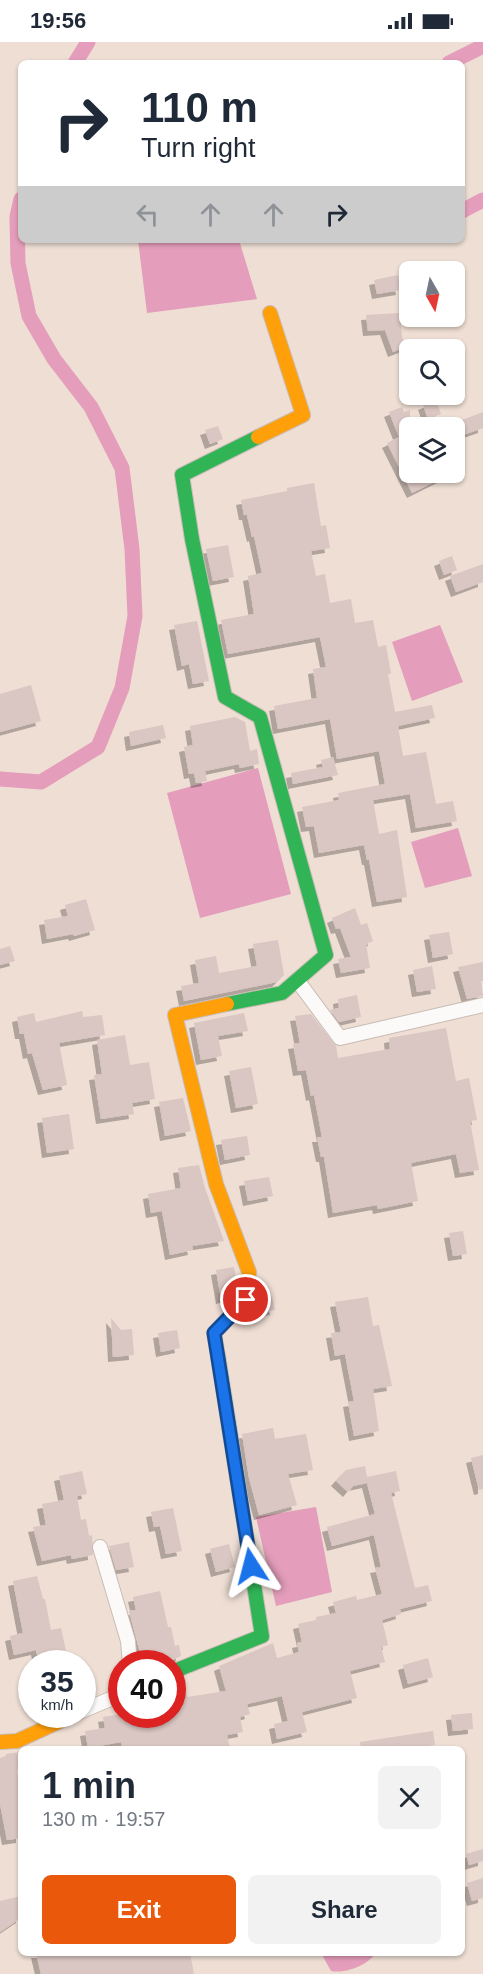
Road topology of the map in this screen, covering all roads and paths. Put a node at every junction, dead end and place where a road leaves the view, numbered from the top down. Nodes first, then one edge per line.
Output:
1 (270, 313) dead end
2 (297, 980) junction
3 (483, 1005) edge
4 (100, 1547) dead end
5 (129, 1650) edge
6 (186, 1666) edge
7 (54, 1728) edge
8 (0, 1742) edge
9 (32, 1742) edge

1 - 2 street
2 - 3 street
2 - 6 street
4 - 5 street
7 - 9 street
8 - 9 street

